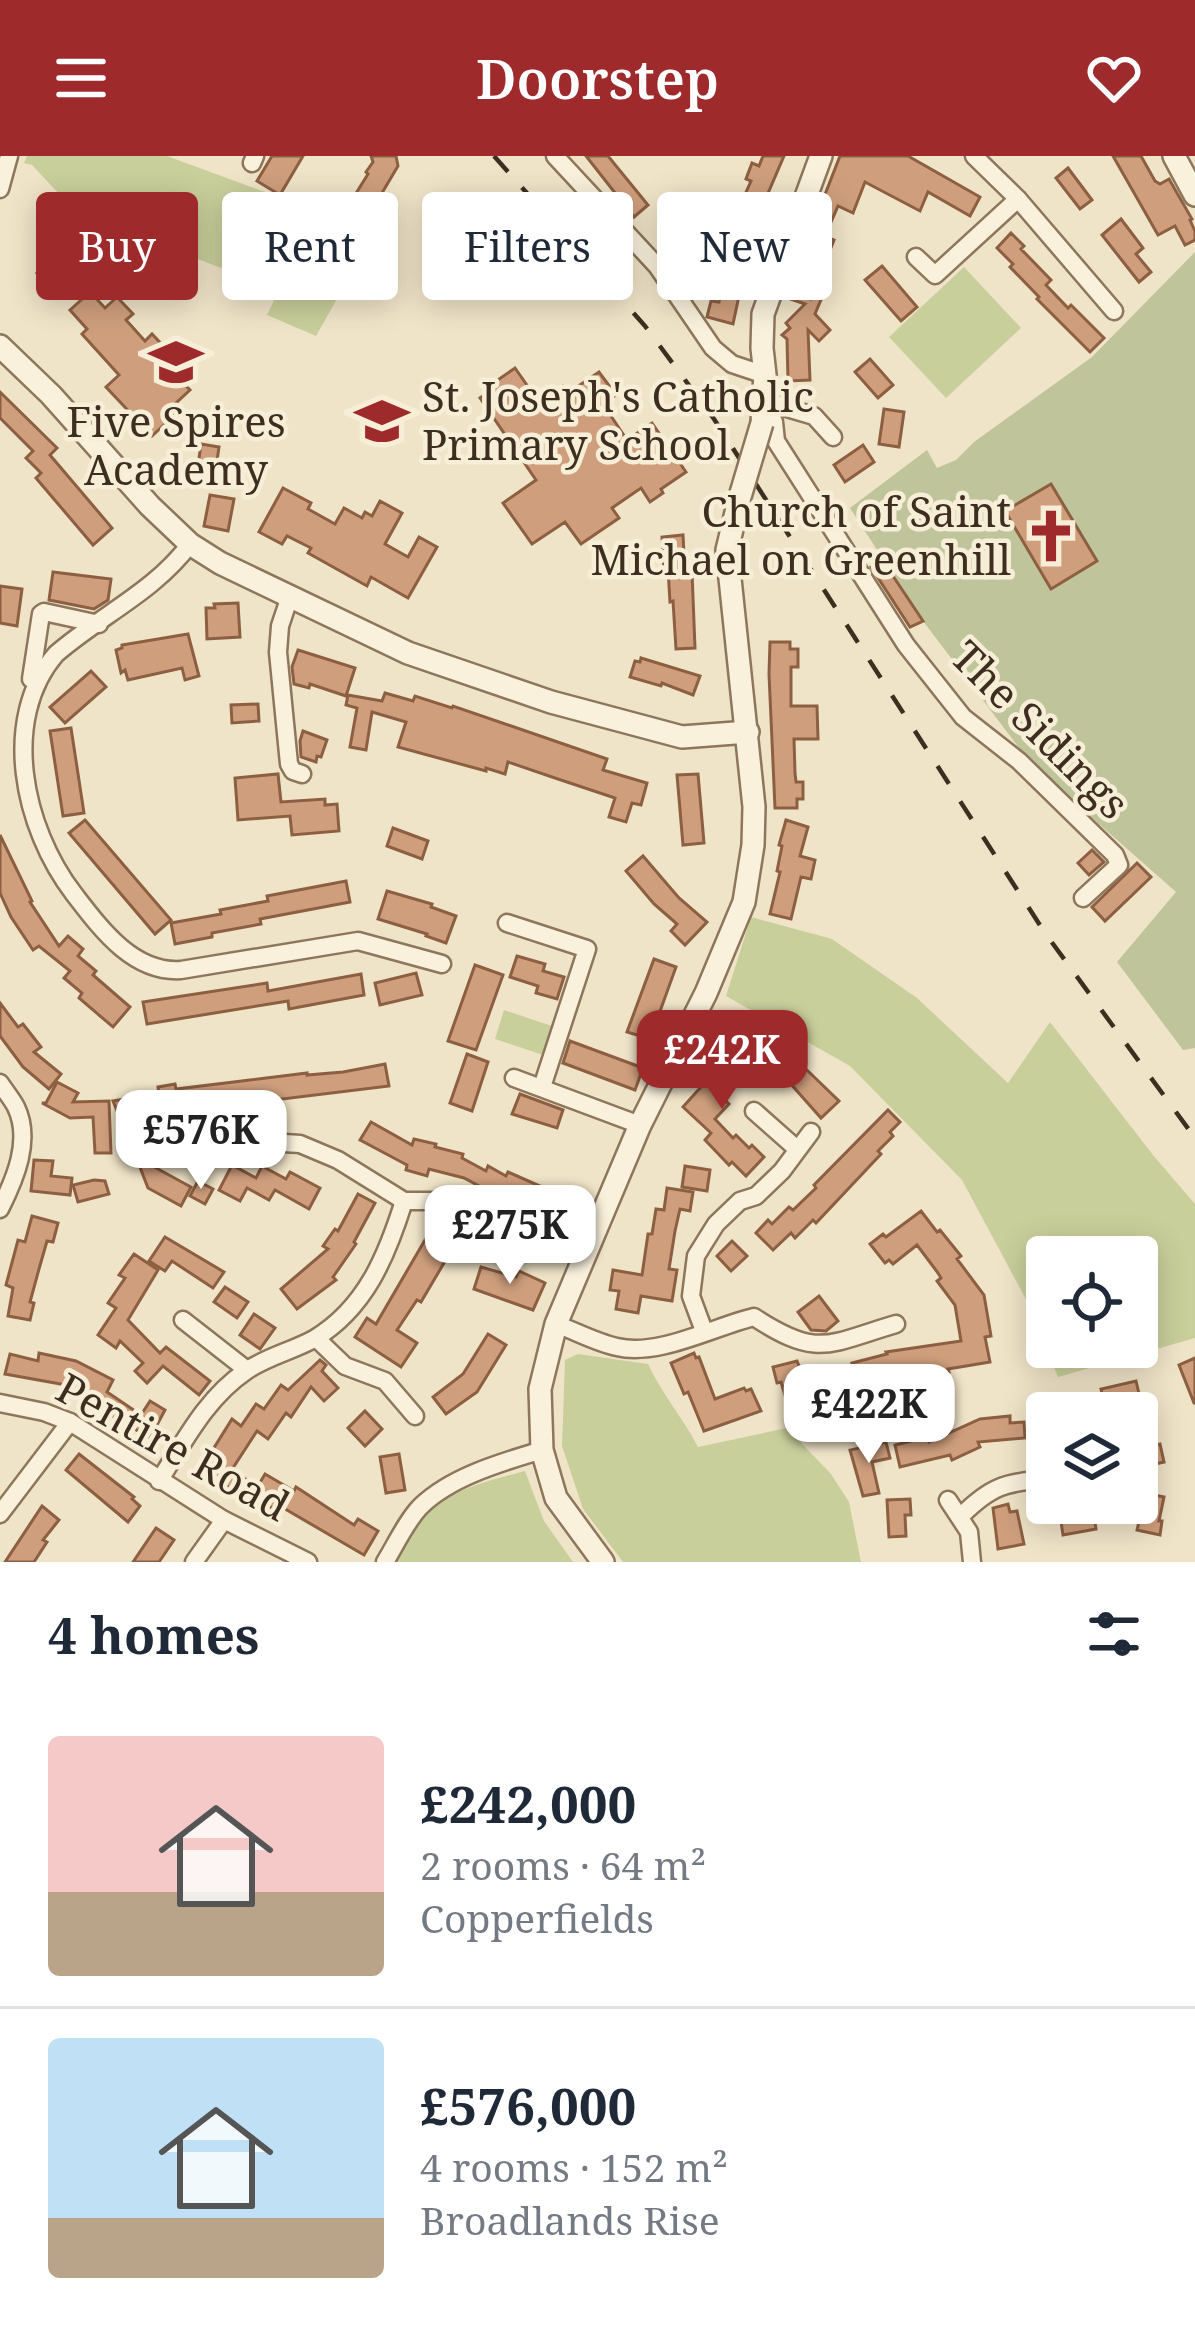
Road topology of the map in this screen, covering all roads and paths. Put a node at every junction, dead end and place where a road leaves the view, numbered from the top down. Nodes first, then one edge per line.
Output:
1 (9, 156) edge
2 (555, 156) edge
3 (821, 156) edge
4 (974, 156) edge
5 (1174, 156) edge
6 (0, 189) edge
7 (1195, 195) edge
8 (1018, 199) junction
9 (916, 257) dead end
10 (1114, 310) dead end
11 (0, 346) edge
12 (765, 375) junction
13 (763, 412) junction
14 (833, 437) dead end
15 (190, 544) junction
16 (290, 596) junction
17 (99, 624) junction
18 (31, 681) junction
19 (748, 732) junction
20 (302, 774) dead end
21 (1083, 898) dead end
22 (507, 923) dead end
23 (442, 964) dead end
24 (514, 1078) dead end
25 (0, 1083) edge
26 (542, 1087) junction
27 (754, 1112) dead end
28 (640, 1125) junction
29 (811, 1132) dead end
30 (193, 1145) dead end
31 (796, 1149) junction
32 (404, 1201) junction
33 (0, 1209) edge
34 (505, 1240) dead end
35 (183, 1320) dead end
36 (556, 1324) junction
37 (896, 1324) dead end
38 (704, 1331) junction
39 (316, 1338) junction
40 (247, 1370) junction
41 (0, 1403) edge
42 (415, 1416) dead end
43 (70, 1422) junction
44 (542, 1450) junction
45 (159, 1481) junction
46 (1026, 1481) edge
47 (948, 1500) dead end
48 (0, 1514) edge
49 (961, 1516) junction
50 (224, 1520) junction
51 (194, 1562) edge
52 (308, 1562) edge
53 (385, 1562) edge
54 (604, 1562) edge
55 (972, 1562) edge

1 - 6 street
2 - 12 street
3 - 12 street
4 - 8 street
5 - 7 street
8 - 9 street
8 - 10 street
11 - 15 street
12 - 13 street
13 - 14 street
13 - 19 street, bridge
13 - 21 street, The Sidings
15 - 16 street
15 - 17 street
16 - 19 street
16 - 20 street
17 - 18 street
17 - 18 street
18 - 23 street
19 - 28 street
22 - 26 street
24 - 26 street
25 - 33 street
26 - 28 street
27 - 31 street
28 - 36 street
29 - 31 street
30 - 32 street
31 - 38 street
32 - 34 street
32 - 39 street
35 - 40 street
36 - 38 street
36 - 44 street
37 - 38 street
39 - 40 street
39 - 42 street
40 - 45 street
41 - 43 street, Pentire Road
43 - 45 street, Pentire Road
43 - 48 street
44 - 53 street
44 - 54 street
45 - 50 street, Pentire Road
46 - 49 street
47 - 49 street
49 - 55 street
50 - 51 street
50 - 52 street, Pentire Road

